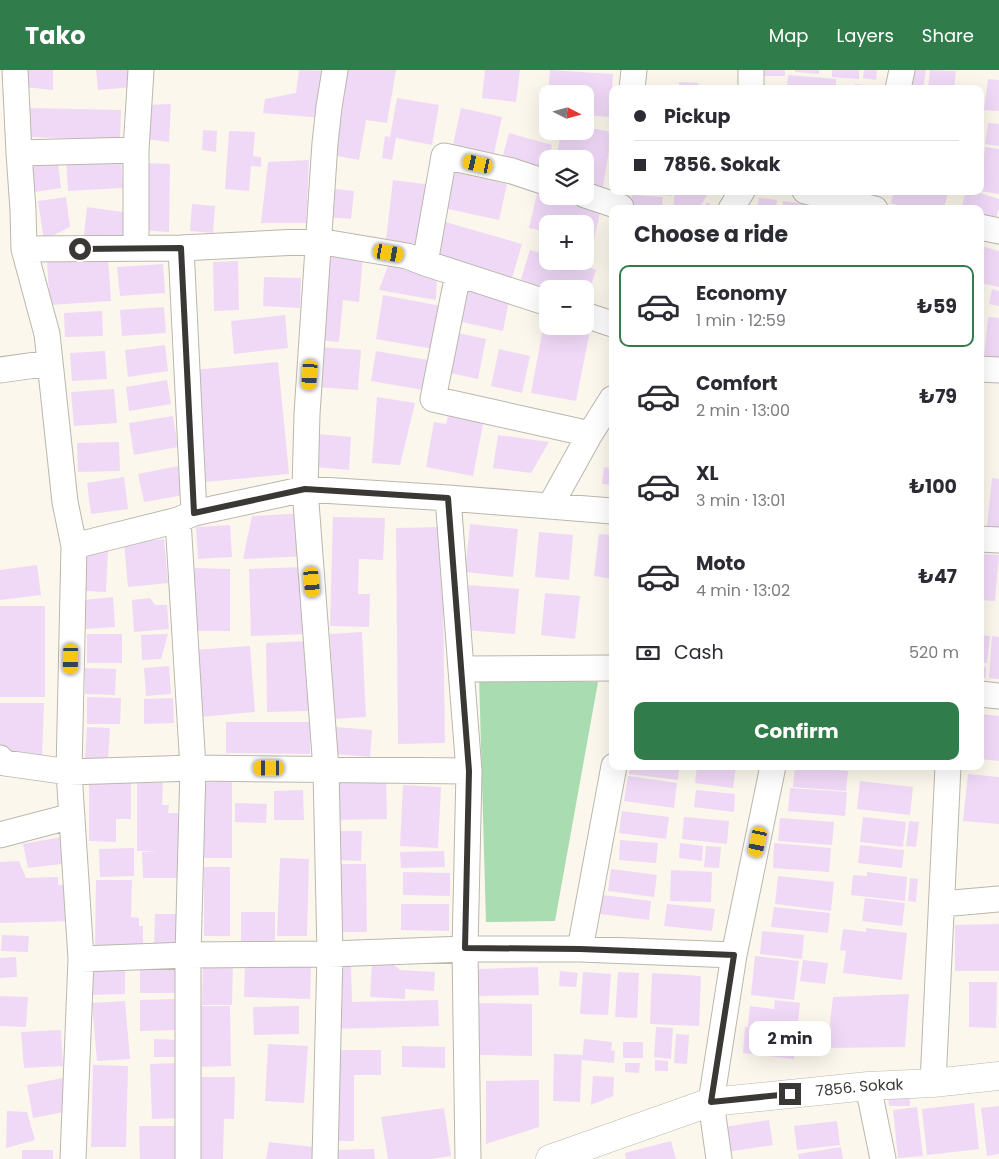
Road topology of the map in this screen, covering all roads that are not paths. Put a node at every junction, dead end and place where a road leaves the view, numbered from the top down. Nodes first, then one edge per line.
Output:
1 (15, 70) edge
2 (141, 70) edge
3 (335, 70) edge
4 (634, 70) edge
5 (751, 70) edge
6 (902, 70) edge
7 (632, 85) edge
8 (751, 85) edge
9 (899, 85) edge
10 (136, 150) junction
11 (19, 154) junction
12 (539, 180) edge
13 (821, 195) edge
14 (594, 197) edge
15 (622, 202) edge
16 (860, 205) edge
17 (984, 229) edge
18 (999, 231) edge
19 (318, 241) junction
20 (136, 248) junction
21 (181, 248) junction
22 (24, 249) junction
23 (425, 263) junction
24 (458, 274) junction
25 (539, 300) edge
26 (594, 318) edge
27 (609, 323) edge
28 (50, 363) junction
29 (984, 368) edge
30 (0, 370) edge
31 (999, 370) edge
32 (609, 404) edge
33 (590, 434) junction
34 (305, 489) junction
35 (448, 498) junction
36 (550, 506) junction
37 (609, 511) edge
38 (186, 516) junction
39 (984, 538) edge
40 (999, 540) edge
41 (74, 546) junction
42 (461, 668) junction
43 (609, 668) edge
44 (984, 694) edge
45 (999, 696) edge
46 (0, 758) edge
47 (193, 768) junction
48 (326, 768) junction
49 (613, 770) edge
50 (773, 770) edge
51 (948, 770) edge
52 (469, 771) junction
53 (69, 772) junction
54 (72, 816) junction
55 (0, 835) edge
56 (999, 898) edge
57 (942, 904) junction
58 (465, 948) junction
59 (580, 949) junction
60 (330, 954) junction
61 (188, 955) junction
62 (734, 955) junction
63 (81, 959) junction
64 (999, 1076) edge
65 (933, 1083) junction
66 (868, 1086) junction
67 (711, 1102) junction
68 (73, 1159) edge
69 (188, 1159) edge
70 (325, 1159) edge
71 (468, 1159) edge
72 (550, 1159) edge
73 (719, 1159) edge
74 (882, 1159) edge

1 - 11 street
2 - 10 street
3 - 19 street
4 - 7 street
5 - 8 street
6 - 9 street
10 - 11 street
10 - 20 street
11 - 22 street
12 - 23 street
13 - 16 street
14 - 15 street
17 - 18 street
19 - 21 street
19 - 23 street
19 - 34 street
20 - 21 street
20 - 22 street
21 - 38 street
22 - 28 street
23 - 24 street
24 - 25 street
24 - 33 street
26 - 27 street
28 - 30 street
28 - 41 street
29 - 31 street
32 - 33 street
33 - 36 street
34 - 35 street
34 - 38 street
34 - 48 street
35 - 36 street
35 - 42 street
36 - 37 street
38 - 41 street
38 - 47 street
39 - 40 street
41 - 53 street
42 - 43 street
42 - 52 street
44 - 45 street
46 - 53 street
47 - 48 street
47 - 53 street
47 - 61 street
48 - 52 street
48 - 60 street
49 - 59 street
50 - 62 street
51 - 57 street
52 - 58 street
53 - 54 street
54 - 55 street
54 - 63 street
56 - 57 street
57 - 65 street
58 - 59 street
58 - 60 street
58 - 71 street
59 - 62 street
60 - 61 street
60 - 70 street
61 - 63 street
61 - 69 street
62 - 67 street
63 - 68 street
64 - 65 street, 7856. Sokak
65 - 66 street, 7856. Sokak
66 - 67 street, 7856. Sokak
66 - 74 street
67 - 72 street, 7856. Sokak
67 - 73 street

